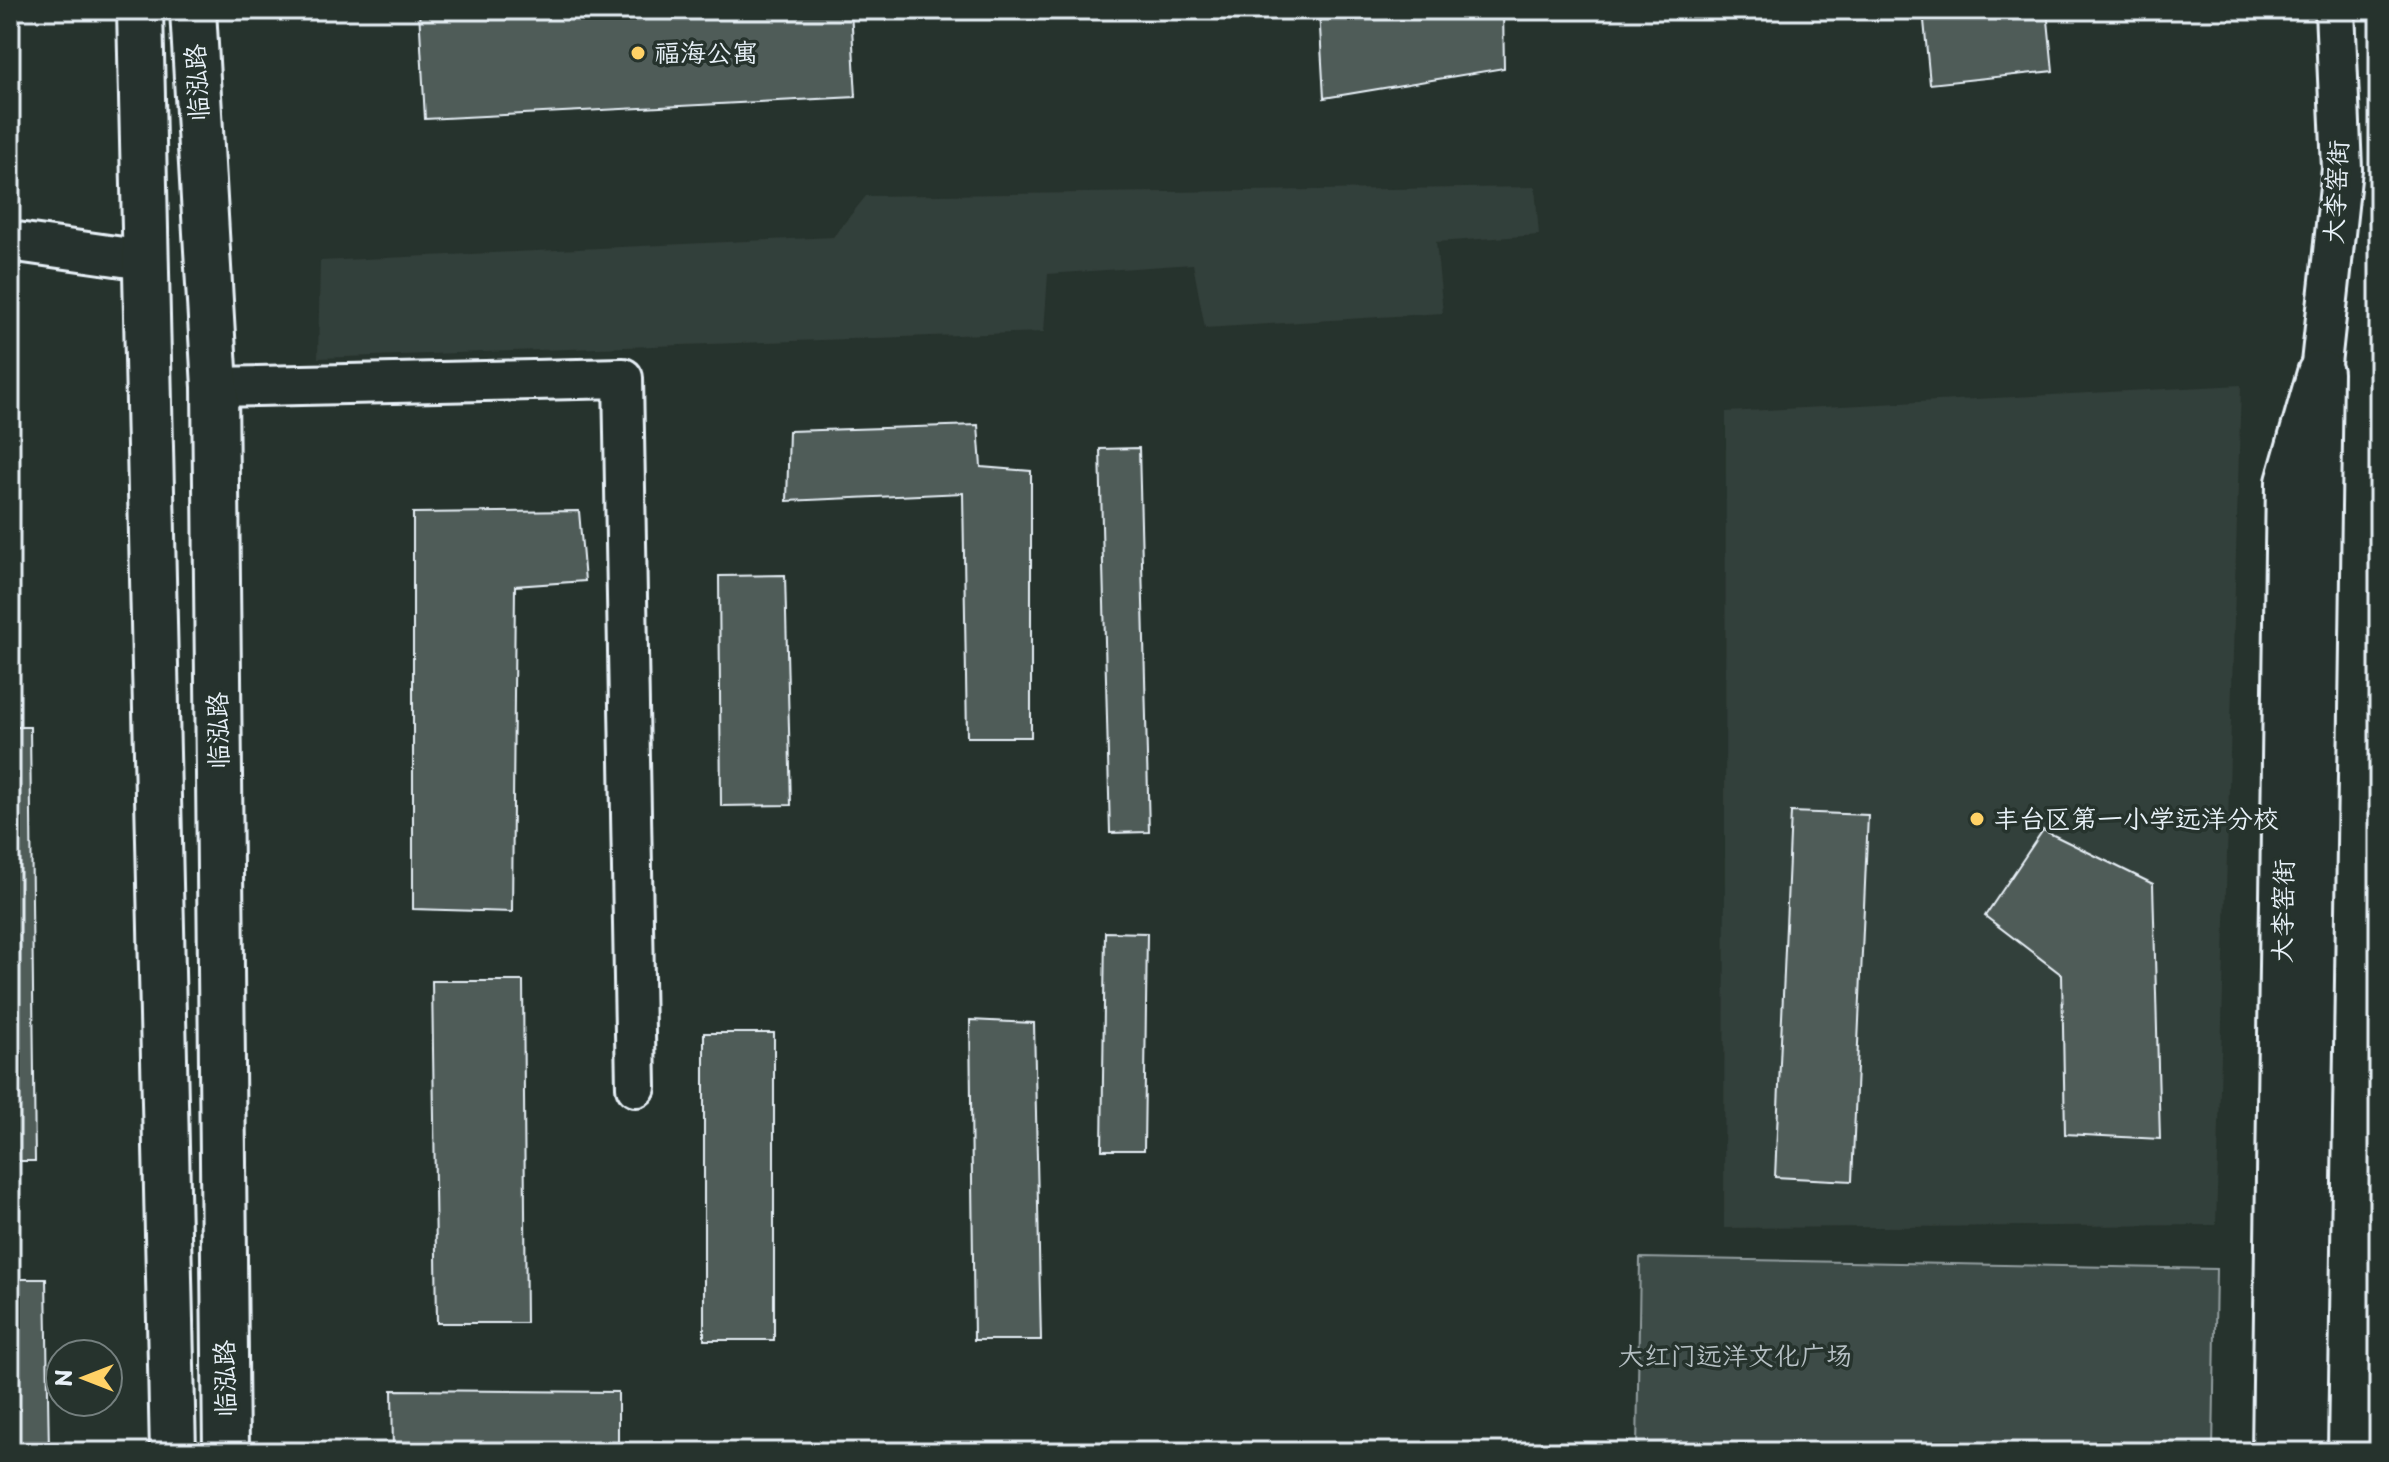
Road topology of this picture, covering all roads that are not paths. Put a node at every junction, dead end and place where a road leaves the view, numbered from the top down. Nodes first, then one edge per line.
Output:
1 (140, 10) edge
2 (193, 10) edge
3 (2335, 10) edge
4 (10, 241) edge
5 (144, 260) junction
6 (2320, 373) junction
7 (215, 387) junction
8 (636, 1087) dead end
9 (173, 1452) edge
10 (226, 1452) edge
11 (2275, 1452) edge
12 (2304, 1452) edge

1 - 5 main road, 临泓路
2 - 7 main road, 临泓路
3 - 6 street, 大李窑街
4 - 5 street
5 - 9 main road, 临泓路
6 - 11 main road, 大李窑街
6 - 12 main road, 大李窑街
7 - 8 street
7 - 10 main road, 临泓路

